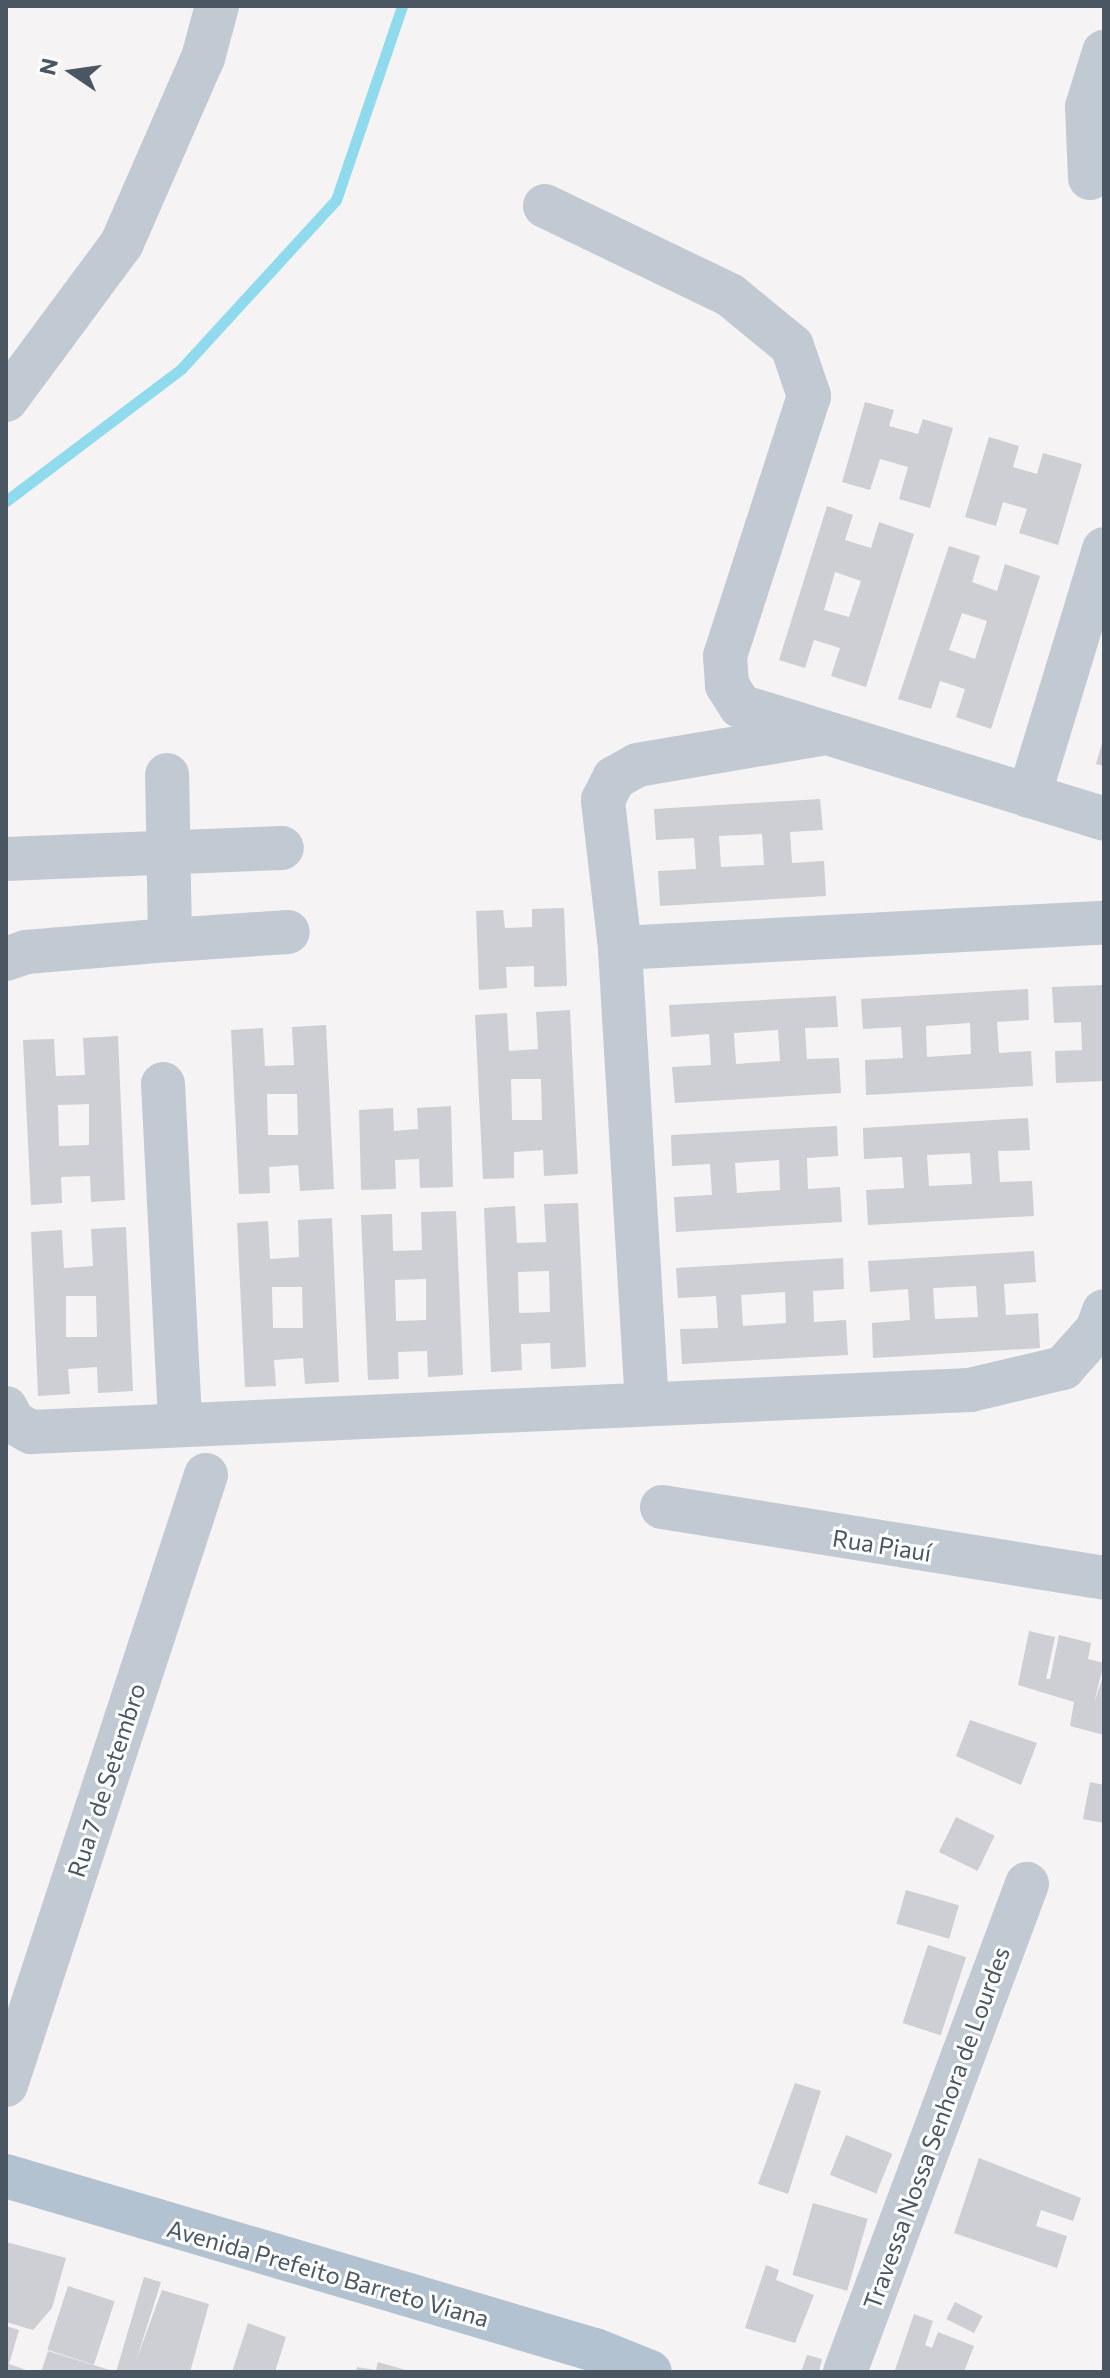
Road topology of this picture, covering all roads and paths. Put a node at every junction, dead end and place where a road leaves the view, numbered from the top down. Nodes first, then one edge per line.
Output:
1 (217, 6) edge
2 (1104, 52) edge
3 (1090, 178) dead end
4 (545, 206) dead end
5 (6, 400) edge
6 (1104, 549) edge
7 (827, 733) junction
8 (167, 775) dead end
9 (1029, 796) junction
10 (1104, 819) edge
11 (282, 848) dead end
12 (169, 851) junction
13 (6, 859) edge
14 (1104, 923) edge
15 (288, 932) dead end
16 (170, 940) junction
17 (620, 948) junction
18 (6, 959) edge
19 (163, 1084) dead end
20 (1104, 1311) edge
21 (647, 1404) junction
22 (6, 1408) edge
23 (180, 1425) junction
24 (206, 1475) dead end
25 (662, 1507) dead end
26 (1104, 1578) edge
27 (1027, 1884) dead end
28 (6, 2085) edge
29 (6, 2176) edge
30 (594, 2361) edge
31 (650, 2372) edge
32 (845, 2372) edge

1 - 5 street
2 - 3 street
4 - 7 street
6 - 9 street
7 - 9 street
7 - 17 street
8 - 12 street
9 - 10 street
11 - 12 street
12 - 13 street
12 - 16 street
14 - 17 street
15 - 16 street
16 - 18 street
17 - 21 street
19 - 23 street
20 - 21 street
21 - 23 street
22 - 23 street
24 - 28 street, Rua 7 de Setembro
25 - 26 street, Rua Piauí
27 - 32 street, Travessa Nossa Senhora de Lourdes
29 - 30 main road, Avenida Prefeito Barreto Viana
30 - 31 main road, Avenida Prefeito Barreto Viana

